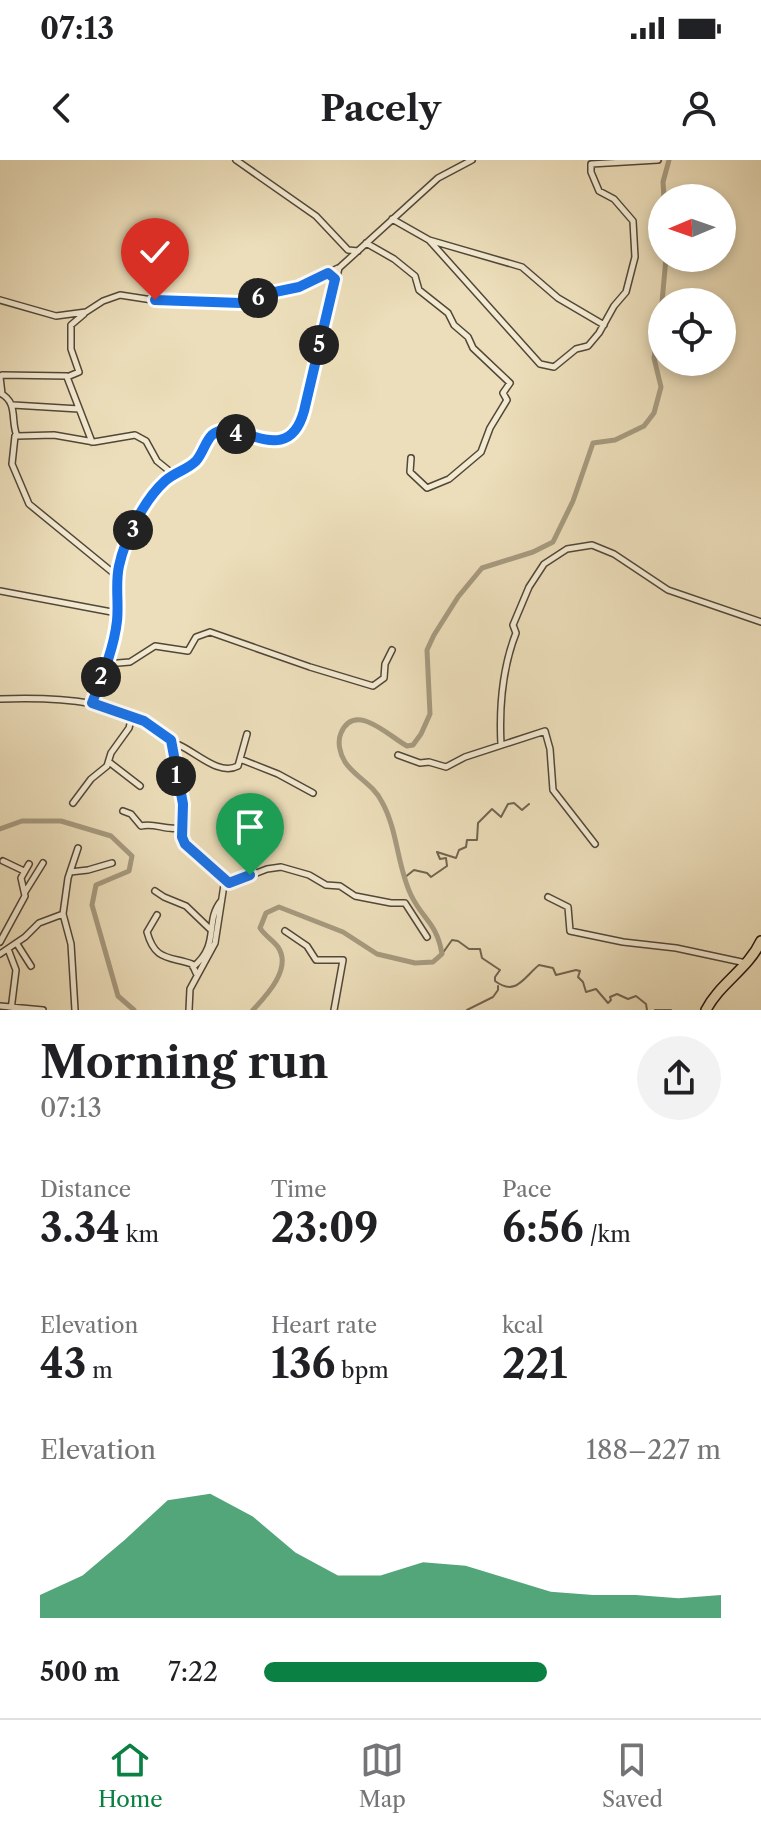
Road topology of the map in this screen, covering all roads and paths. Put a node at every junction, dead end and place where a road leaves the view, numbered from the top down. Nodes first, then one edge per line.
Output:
1 (236, 160) edge
2 (472, 160) edge
3 (658, 160) edge
4 (589, 162) edge
5 (391, 219) junction
6 (429, 240) junction
7 (366, 243) junction
8 (348, 250) junction
9 (359, 251) junction
10 (350, 258) junction
11 (339, 268) junction
12 (328, 273) junction
13 (335, 279) junction
14 (0, 300) edge
15 (91, 309) junction
16 (604, 325) junction
17 (0, 374) edge
18 (67, 376) junction
19 (1, 394) edge
20 (13, 405) junction
21 (79, 409) junction
22 (15, 435) junction
23 (92, 442) junction
24 (411, 458) dead end
25 (170, 474) junction
26 (118, 576) junction
27 (0, 591) edge
28 (117, 613) junction
29 (761, 622) edge
30 (392, 650) dead end
31 (106, 664) junction
32 (0, 699) edge
33 (92, 703) junction
34 (132, 716) junction
35 (247, 734) dead end
36 (501, 745) junction
37 (176, 746) junction
38 (398, 755) dead end
39 (240, 759) junction
40 (109, 762) junction
41 (140, 786) dead end
42 (313, 793) dead end
43 (73, 803) dead end
44 (123, 811) dead end
45 (182, 827) junction
46 (595, 844) dead end
47 (78, 848) dead end
48 (3, 861) dead end
49 (43, 863) dead end
50 (112, 863) dead end
51 (29, 864) dead end
52 (24, 871) junction
53 (70, 872) junction
54 (225, 883) junction
55 (155, 891) dead end
56 (25, 892) junction
57 (548, 897) dead end
58 (223, 900) junction
59 (63, 914) junction
60 (157, 915) dead end
61 (212, 931) junction
62 (285, 931) dead end
63 (427, 937) dead end
64 (761, 941) edge
65 (0, 942) edge
66 (17, 944) junction
67 (8, 949) junction
68 (0, 954) edge
69 (753, 959) edge
70 (31, 966) dead end
71 (193, 967) junction
72 (196, 974) junction
73 (0, 1006) edge
74 (11, 1008) edge
75 (35, 1009) edge
76 (43, 1010) edge
77 (75, 1010) edge
78 (189, 1010) edge
79 (334, 1010) edge
80 (706, 1010) edge

1 - 8 street
2 - 5 street
3 - 4 street
4 - 16 street
5 - 6 street
5 - 7 street
6 - 16 street
6 - 16 street
7 - 9 street
7 - 24 street
8 - 9 street
8 - 10 street
9 - 10 street
10 - 11 street
11 - 12 street
11 - 13 street
12 - 13 street
12 - 15 street
13 - 25 street
14 - 15 street
15 - 18 street
17 - 18 street
17 - 19 street
18 - 21 street
19 - 20 street
20 - 21 street
20 - 22 street
21 - 23 street
22 - 23 street
22 - 26 street
23 - 25 street
25 - 26 street
26 - 28 street
27 - 28 street
28 - 31 street
29 - 36 street
30 - 31 street
31 - 33 street
32 - 33 street
33 - 34 street
34 - 37 street
34 - 40 street
35 - 39 street
36 - 38 street
36 - 46 street
37 - 39 street
37 - 45 street
39 - 42 street
40 - 41 street
40 - 43 street
44 - 45 street
45 - 54 street
47 - 53 street
48 - 52 street
49 - 56 street
50 - 53 street
51 - 52 street
52 - 56 street
53 - 59 street
54 - 58 street
54 - 63 street
55 - 61 street
56 - 65 street
57 - 69 street
58 - 61 street
58 - 72 street
59 - 66 street
59 - 77 street
60 - 71 street
61 - 71 street
62 - 79 street
64 - 69 highway
66 - 67 street
66 - 70 street
67 - 68 street
67 - 74 street
69 - 80 highway
71 - 72 street
72 - 78 street
73 - 74 street
74 - 75 street
75 - 76 street

